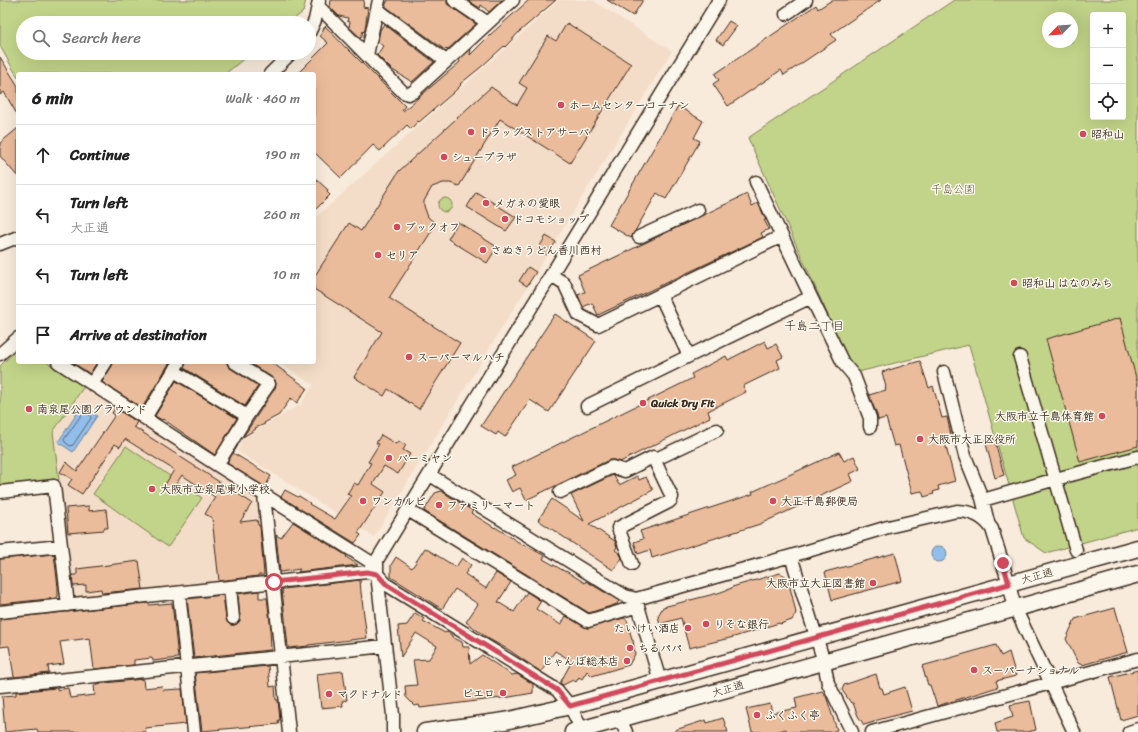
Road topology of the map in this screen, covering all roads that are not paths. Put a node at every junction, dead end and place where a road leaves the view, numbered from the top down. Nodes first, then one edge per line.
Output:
1 (454, 0) edge
2 (513, 0) edge
3 (719, 0) edge
4 (806, 0) edge
5 (319, 3) edge
6 (378, 5) edge
7 (786, 14) dead end
8 (316, 16) edge
9 (488, 23) junction
10 (367, 55) junction
11 (284, 60) edge
12 (446, 61) junction
13 (272, 72) edge
14 (756, 182) dead end
15 (698, 210) dead end
16 (782, 236) junction
17 (639, 237) dead end
18 (16, 238) edge
19 (0, 244) edge
20 (551, 275) junction
21 (660, 295) junction
22 (810, 297) junction
23 (16, 340) edge
24 (0, 354) edge
25 (689, 356) junction
26 (1020, 357) dead end
27 (65, 364) edge
28 (105, 364) edge
29 (237, 364) edge
30 (176, 366) edge
31 (944, 372) dead end
32 (92, 384) junction
33 (588, 406) dead end
34 (246, 416) junction
35 (145, 418) junction
36 (870, 427) dead end
37 (716, 430) dead end
38 (1138, 458) edge
39 (654, 460) junction
40 (217, 465) junction
41 (430, 475) junction
42 (1056, 479) junction
43 (0, 492) edge
44 (560, 492) dead end
45 (264, 495) junction
46 (982, 500) junction
47 (408, 510) junction
48 (988, 522) junction
49 (61, 546) junction
50 (1138, 548) edge
51 (1076, 550) dead end
52 (0, 552) edge
53 (791, 556) junction
54 (632, 564) dead end
55 (377, 574) junction
56 (1138, 574) edge
57 (274, 582) junction
58 (1009, 584) junction
59 (230, 587) junction
60 (179, 593) junction
61 (637, 602) junction
62 (68, 605) junction
63 (1015, 608) junction
64 (0, 612) edge
65 (233, 618) dead end
66 (817, 637) junction
67 (385, 646) junction
68 (282, 657) junction
69 (1138, 659) edge
70 (824, 662) junction
71 (187, 667) junction
72 (660, 680) junction
73 (1052, 683) junction
74 (0, 686) edge
75 (570, 706) junction
76 (623, 726) edge
77 (1138, 730) edge
78 (580, 731) edge
79 (194, 732) edge
80 (290, 732) edge
81 (393, 732) edge
82 (425, 732) edge
83 (852, 732) edge
84 (872, 732) edge
85 (1074, 732) edge
86 (1129, 732) edge

1 - 9 street
2 - 9 street
3 - 20 street
4 - 7 street
5 - 8 street
5 - 10 street
6 - 10 street
6 - 12 street
9 - 12 street
10 - 12 street
11 - 13 street
14 - 16 street
15 - 17 street
16 - 21 street
16 - 22 street
18 - 19 street
20 - 21 street
20 - 41 street
21 - 25 street
22 - 25 street
22 - 36 street
23 - 24 street
25 - 33 street
26 - 42 street
27 - 32 street
28 - 32 street
29 - 34 street
30 - 34 street
30 - 35 street
31 - 46 street
32 - 35 street
34 - 40 street
35 - 40 street
37 - 39 street
38 - 42 street
39 - 44 street
39 - 54 street
40 - 45 street
41 - 47 street
41 - 61 street
42 - 46 street
42 - 51 street
43 - 49 street
45 - 55 street
45 - 57 street
46 - 48 street
47 - 55 street
47 - 61 street
48 - 53 street
48 - 58 street
49 - 52 street
49 - 62 street
50 - 58 main road, 大正通
53 - 61 street
53 - 66 street
55 - 57 street
55 - 67 street
55 - 75 street
56 - 63 main road, 大正通
57 - 59 street
57 - 68 street
58 - 63 street
58 - 66 main road, 大正通
59 - 60 street
59 - 65 street
60 - 62 street
60 - 71 street
61 - 72 street
62 - 64 street
63 - 70 main road, 大正通
63 - 73 street
66 - 70 street
66 - 72 main road, 大正通
67 - 68 street
67 - 81 street
68 - 71 street
68 - 80 street
69 - 73 street
70 - 76 main road, 大正通
70 - 83 street
71 - 74 street
71 - 79 street
72 - 75 main road, 大正通
73 - 84 street
73 - 85 street
75 - 78 street
75 - 82 main road, 大正通
76 - 78 main road, 大正通
77 - 86 street

